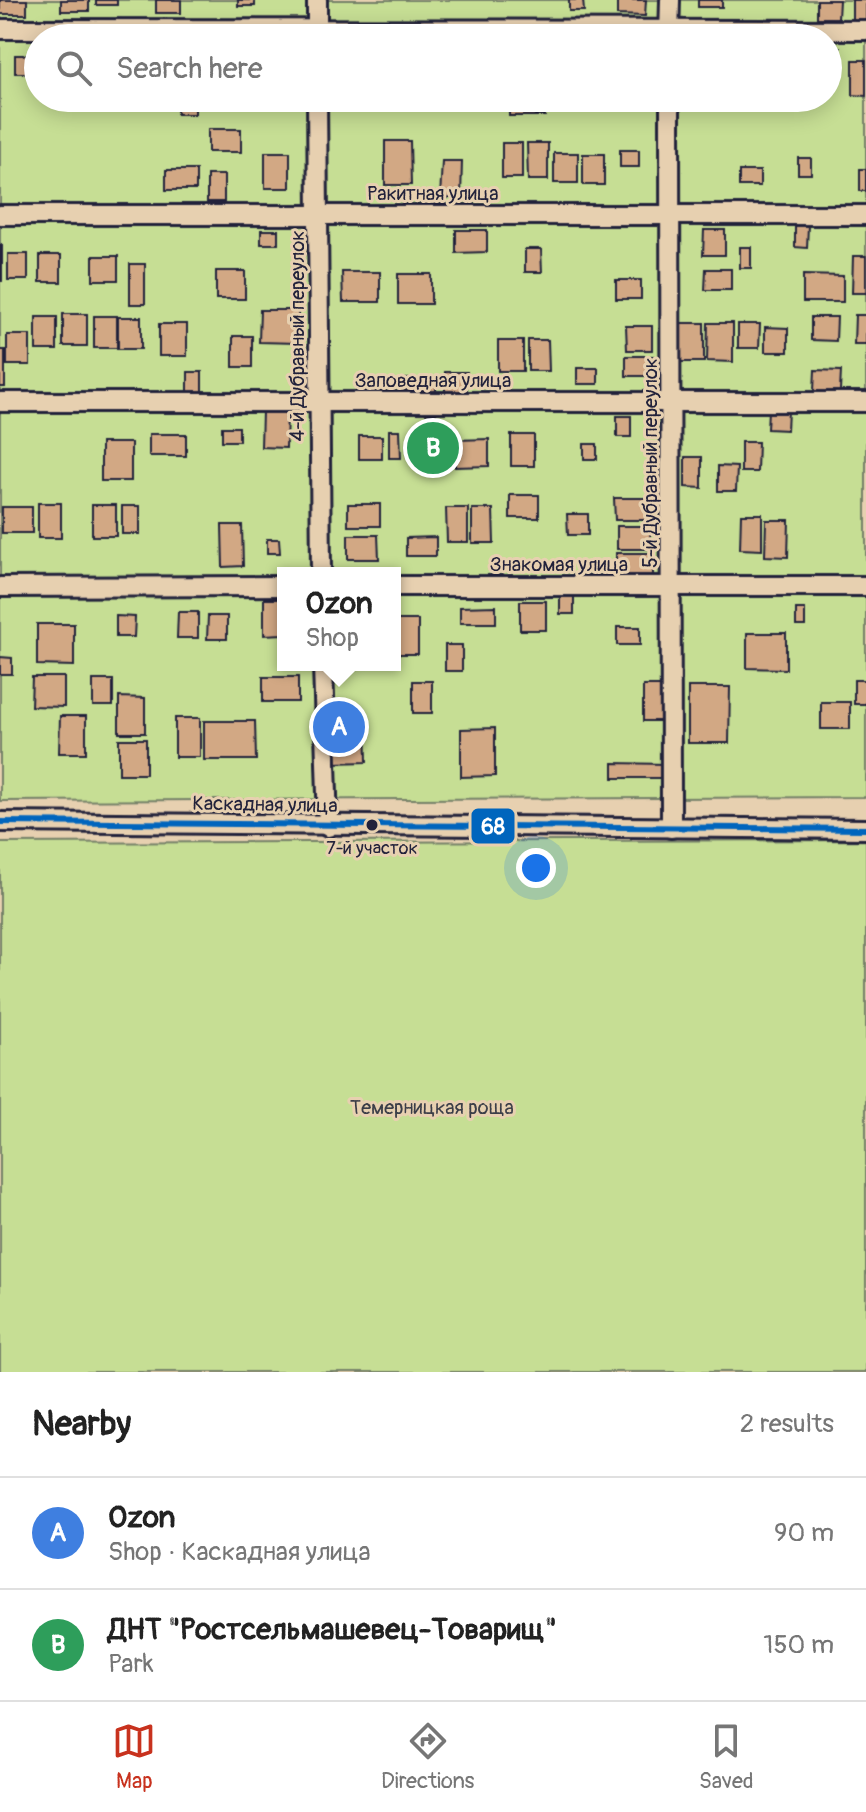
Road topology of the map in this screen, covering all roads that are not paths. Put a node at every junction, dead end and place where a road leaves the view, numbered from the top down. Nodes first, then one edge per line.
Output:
1 (317, 0) edge
2 (670, 0) edge
3 (317, 24) edge
4 (669, 24) edge
5 (0, 29) edge
6 (24, 29) edge
7 (842, 30) edge
8 (866, 30) edge
9 (317, 112) edge
10 (670, 112) edge
11 (0, 215) edge
12 (319, 215) junction
13 (671, 215) junction
14 (866, 215) edge
15 (0, 402) edge
16 (318, 402) junction
17 (672, 402) junction
18 (866, 402) edge
19 (321, 567) edge
20 (277, 586) edge
21 (401, 586) edge
22 (673, 586) junction
23 (866, 586) edge
24 (0, 587) edge
25 (323, 671) edge
26 (0, 822) edge
27 (328, 827) junction
28 (671, 828) junction
29 (866, 829) edge

1 - 3 street
2 - 4 street
5 - 6 street
7 - 8 street
9 - 12 street, 4-й Дубравный переулок
10 - 13 street, 5-й Дубравный переулок
11 - 12 street, Ракитная улица
12 - 13 street, Ракитная улица
12 - 16 street, 4-й Дубравный переулок
13 - 14 street, Ракитная улица
13 - 17 street, 5-й Дубравный переулок
15 - 16 street, Заповедная улица
16 - 17 street, Заповедная улица
16 - 19 street, 4-й Дубравный переулок
17 - 18 street, Заповедная улица
17 - 22 street, 5-й Дубравный переулок
20 - 24 street
21 - 22 street, Знакомая улица
22 - 23 street, Знакомая улица
22 - 28 street, 5-й Дубравный переулок
25 - 27 street
26 - 27 street, Каскадная улица
27 - 28 street, Каскадная улица
28 - 29 street, Каскадная улица

